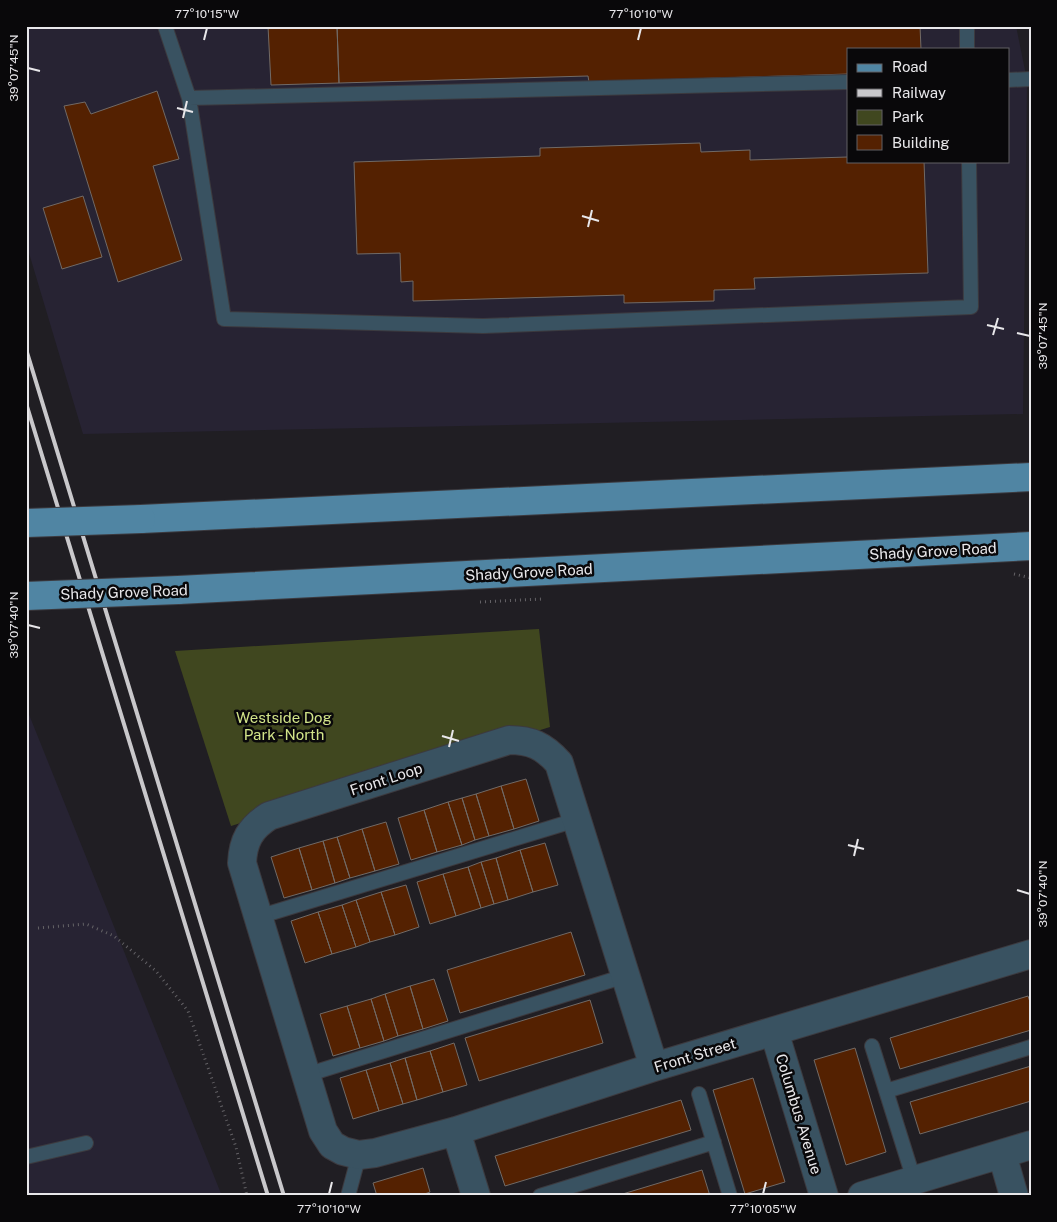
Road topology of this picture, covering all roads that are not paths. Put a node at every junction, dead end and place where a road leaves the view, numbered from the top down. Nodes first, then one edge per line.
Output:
1 (165, 26) edge
2 (967, 26) edge
3 (968, 48) edge
4 (1010, 80) edge
5 (1031, 80) edge
6 (847, 82) edge
7 (189, 98) junction
8 (970, 162) edge
9 (1031, 478) edge
10 (26, 523) edge
11 (1031, 546) edge
12 (26, 596) edge
13 (576, 820) junction
14 (258, 917) junction
15 (1031, 954) edge
16 (625, 976) junction
17 (774, 1031) junction
18 (872, 1046) dead end
19 (1031, 1047) edge
20 (654, 1067) junction
21 (306, 1075) junction
22 (886, 1091) junction
23 (699, 1094) dead end
24 (456, 1131) junction
25 (714, 1142) junction
26 (86, 1143) dead end
27 (1031, 1145) edge
28 (1002, 1154) junction
29 (359, 1155) junction
30 (26, 1157) edge
31 (914, 1180) junction
32 (348, 1196) edge
33 (476, 1196) edge
34 (540, 1196) edge
35 (730, 1196) edge
36 (824, 1196) edge
37 (862, 1196) edge
38 (1014, 1196) edge

1 - 7 lane
2 - 3 lane
4 - 5 lane
6 - 7 lane
7 - 8 lane
9 - 10 main road, bridge
11 - 12 main road, Shady Grove Road, bridge
13 - 14 lane
13 - 14 street, Front Loop
13 - 16 street, Front Loop
14 - 21 street, Front Loop
15 - 17 street, Front Street
16 - 20 street, Front Loop
16 - 21 lane
17 - 20 street, Front Street
17 - 36 street, Columbus Avenue
18 - 22 lane
19 - 22 lane
20 - 24 street, Front Street
21 - 29 street, Front Loop
22 - 31 lane
23 - 25 lane
24 - 29 street, Front Street
24 - 33 street
25 - 34 lane
25 - 35 lane
26 - 30 lane
27 - 28 street
28 - 31 street
28 - 38 street
29 - 32 lane
31 - 37 street

